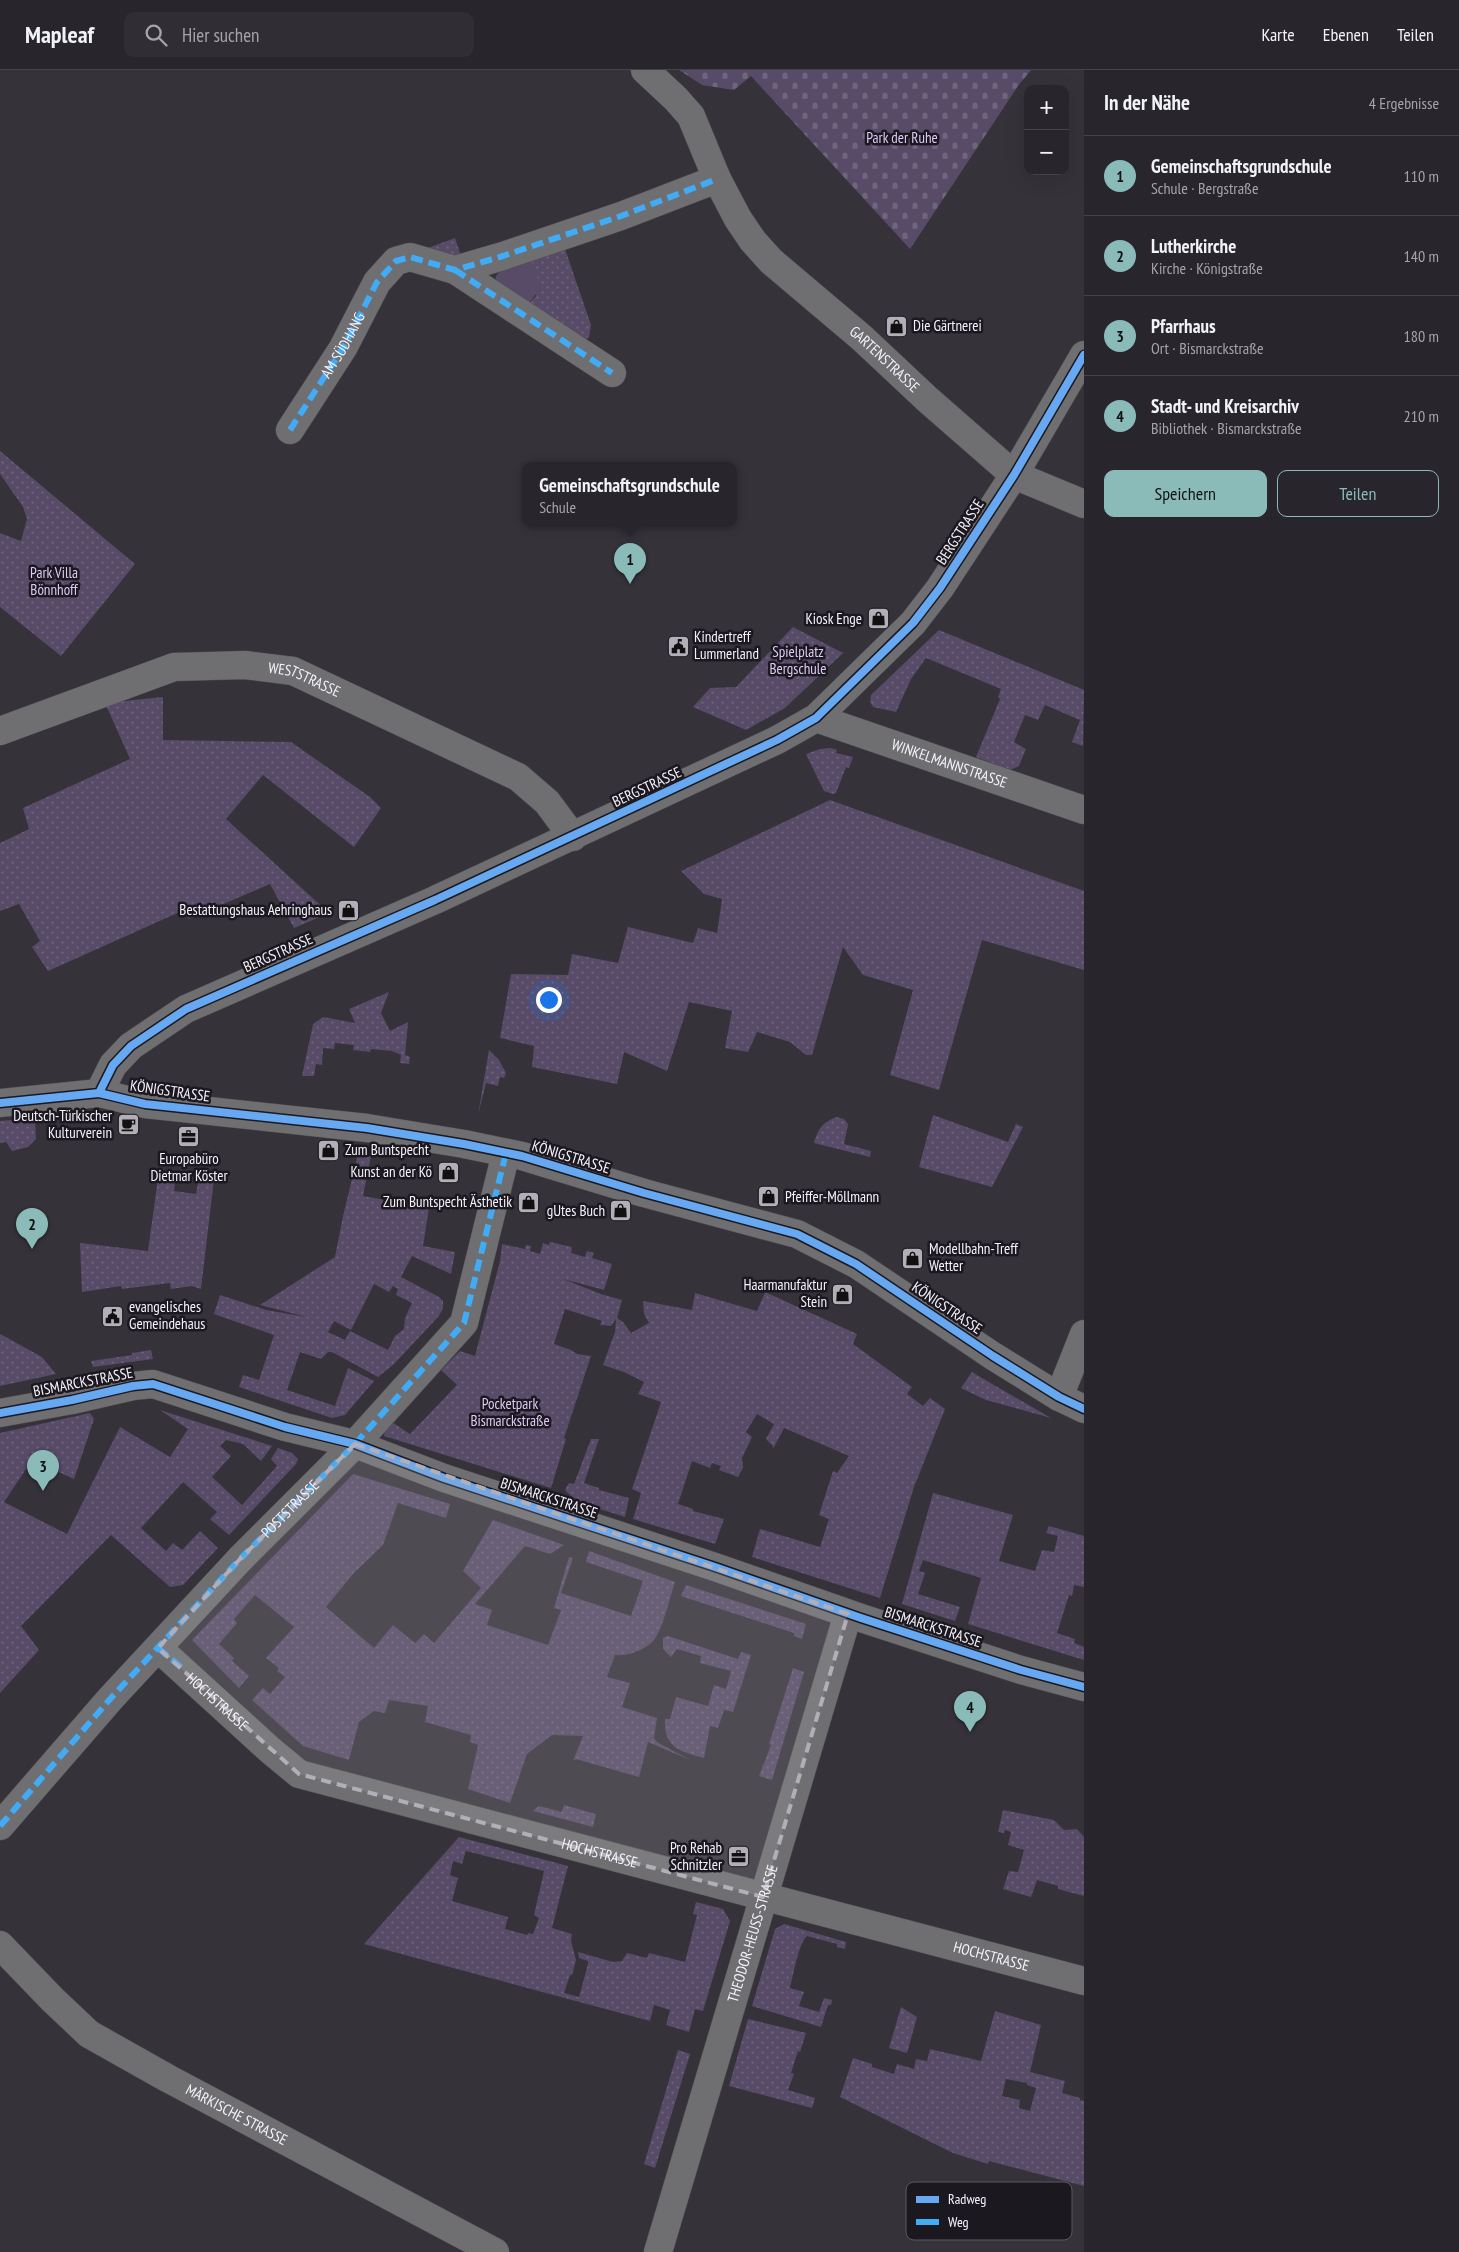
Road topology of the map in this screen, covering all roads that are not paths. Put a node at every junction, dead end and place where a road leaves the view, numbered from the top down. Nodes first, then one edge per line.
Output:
1 (645, 70) edge
2 (717, 178) junction
3 (455, 270) junction
4 (1084, 355) edge
5 (612, 373) dead end
6 (290, 430) dead end
7 (1014, 475) junction
8 (1084, 504) edge
9 (816, 718) junction
10 (0, 731) edge
11 (1084, 810) edge
12 (573, 837) junction
13 (98, 1093) junction
14 (0, 1103) edge
15 (506, 1153) junction
16 (1084, 1334) edge
17 (1060, 1397) junction
18 (1084, 1409) edge
19 (0, 1413) edge
20 (355, 1444) junction
21 (848, 1614) junction
22 (158, 1648) junction
23 (1084, 1687) edge
24 (0, 1826) edge
25 (763, 1897) junction
26 (0, 1945) edge
27 (1084, 1981) edge
28 (495, 2252) edge
29 (658, 2252) edge

1 - 2 street, GARTENSTRASSE
2 - 3 street
2 - 7 street, GARTENSTRASSE
3 - 5 street
3 - 6 street, AM SÜDHANG
4 - 7 street, BERGSTRASSE
7 - 8 street, GARTENSTRASSE
7 - 9 street, BERGSTRASSE
9 - 11 street, WINKELMANNSTRASSE
9 - 12 street, BERGSTRASSE
10 - 12 street, WESTSTRASSE
12 - 13 street, BERGSTRASSE
13 - 14 street, KÖNIGSTRASSE
13 - 15 street, KÖNIGSTRASSE
15 - 17 street, KÖNIGSTRASSE
15 - 20 street, POSTSTRASSE
16 - 17 street
17 - 18 street, KÖNIGSTRASSE
19 - 20 street, BISMARCKSTRASSE
20 - 21 street, BISMARCKSTRASSE
20 - 22 street, POSTSTRASSE
21 - 23 street, BISMARCKSTRASSE
21 - 25 street, THEODOR-HEUSS-STRASSE
22 - 24 street, POSTSTRASSE
22 - 25 street, HOCHSTRASSE
25 - 27 street, HOCHSTRASSE
25 - 29 street, THEODOR-HEUSS-STRASSE
26 - 28 street, MÄRKISCHE STRASSE

